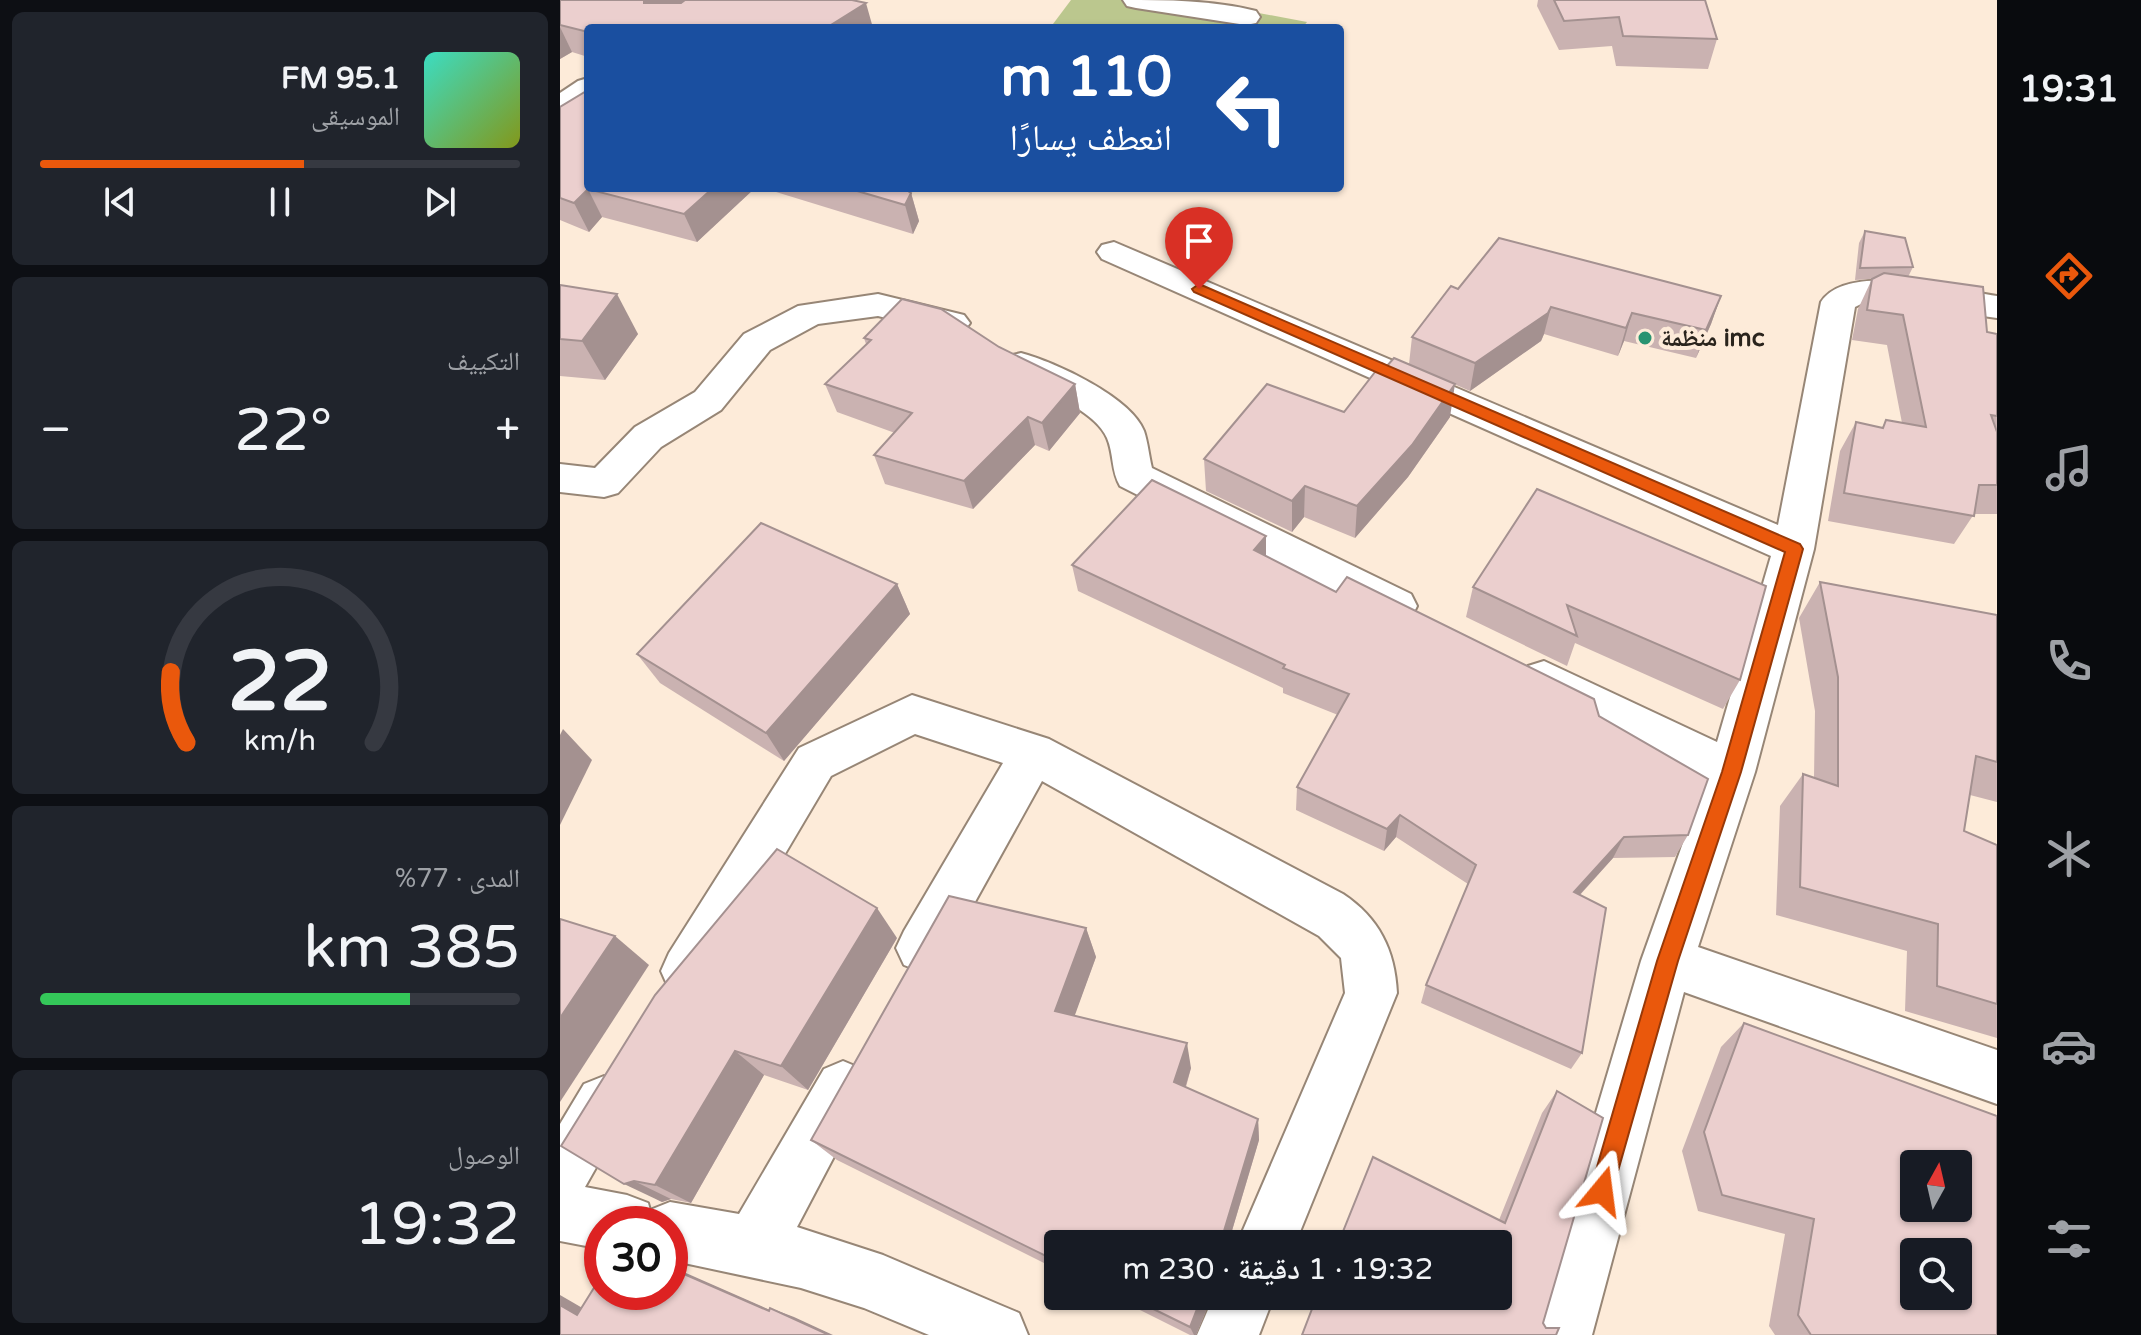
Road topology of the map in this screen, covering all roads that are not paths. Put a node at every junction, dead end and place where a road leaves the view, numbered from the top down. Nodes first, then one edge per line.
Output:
1 (1136, 0) edge
2 (1246, 17) dead end
3 (584, 90) edge
4 (560, 107) edge
5 (1114, 252) dead end
6 (1997, 307) edge
7 (560, 478) edge
8 (1794, 549) junction
9 (1433, 624) edge
10 (1518, 666) edge
11 (1033, 753) junction
12 (1732, 772) junction
13 (1667, 961) junction
14 (901, 986) edge
15 (667, 1003) edge
16 (862, 1054) edge
17 (626, 1069) edge
18 (1997, 1077) edge
19 (560, 1176) edge
20 (560, 1212) edge
21 (584, 1216) edge
22 (1272, 1230) edge
23 (688, 1234) edge
24 (754, 1246) junction
25 (1238, 1310) edge
26 (997, 1335) edge
27 (1228, 1335) edge
28 (1561, 1335) edge

1 - 2 street
3 - 4 street
5 - 8 street
6 - 8 street
7 - 9 street
8 - 12 street
10 - 12 street
11 - 14 street
11 - 15 street
11 - 22 street
12 - 13 street
13 - 18 street
13 - 28 street
16 - 24 street
17 - 19 street
20 - 21 street
23 - 24 street
24 - 26 street
25 - 27 street

